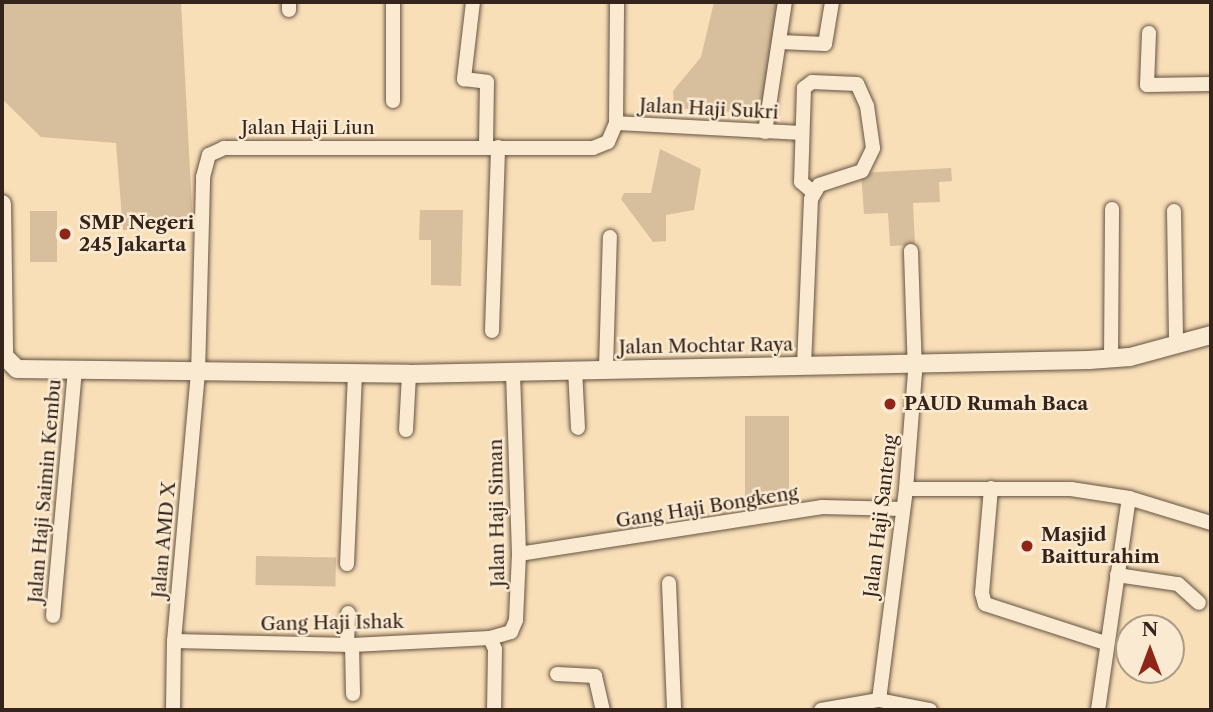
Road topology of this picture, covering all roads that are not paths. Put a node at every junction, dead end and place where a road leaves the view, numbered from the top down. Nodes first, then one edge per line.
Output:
1 (393, 2) edge
2 (473, 2) edge
3 (617, 2) edge
4 (785, 2) edge
5 (832, 2) edge
6 (1149, 33) dead end
7 (780, 42) junction
8 (1211, 84) edge
9 (393, 101) dead end
10 (616, 124) junction
11 (765, 132) junction
12 (800, 133) junction
13 (492, 147) junction
14 (813, 192) junction
15 (2, 204) edge
16 (1112, 209) dead end
17 (1174, 211) dead end
18 (610, 237) dead end
19 (911, 251) dead end
20 (492, 331) dead end
21 (1211, 335) edge
22 (1176, 345) junction
23 (1111, 359) junction
24 (915, 363) junction
25 (5, 366) edge
26 (804, 366) junction
27 (606, 368) junction
28 (575, 369) junction
29 (75, 370) junction
30 (513, 372) junction
31 (355, 373) junction
32 (198, 374) junction
33 (409, 374) junction
34 (578, 428) dead end
35 (406, 430) dead end
36 (991, 488) junction
37 (906, 489) junction
38 (1129, 498) junction
39 (903, 509) junction
40 (1211, 523) edge
41 (519, 554) junction
42 (347, 564) dead end
43 (1117, 575) junction
44 (669, 583) dead end
45 (1199, 603) dead end
46 (348, 613) dead end
47 (53, 616) dead end
48 (490, 638) junction
49 (174, 641) junction
50 (1105, 643) junction
51 (349, 645) junction
52 (557, 674) dead end
53 (353, 694) dead end
54 (879, 700) junction
55 (173, 710) edge
56 (494, 710) edge
57 (603, 710) edge
58 (674, 710) edge
59 (821, 710) edge
60 (930, 710) edge
61 (1098, 710) edge

1 - 9 street
2 - 13 street
3 - 10 street
4 - 7 street
5 - 7 street
6 - 8 street
7 - 11 street
10 - 11 street, Jalan Haji Sukri
10 - 13 street, Jalan Haji Liun
11 - 12 street, Jalan Haji Sukri
12 - 14 street
12 - 14 street
13 - 20 street
13 - 32 street, Jalan Haji Liun
14 - 26 street
15 - 25 street
16 - 23 street
17 - 22 street
18 - 27 street
19 - 24 street, Jalan Haji Santeng
21 - 22 street, Jalan Mochtar Raya
22 - 23 street, Jalan Mochtar Raya
23 - 24 street, Jalan Mochtar Raya
24 - 26 street, Jalan Mochtar Raya
24 - 37 street, Jalan Haji Santeng
25 - 29 street, Jalan Mochtar Raya
26 - 27 street, Jalan Mochtar Raya
27 - 28 street, Jalan Mochtar Raya
28 - 30 street, Jalan Mochtar Raya
28 - 34 street
29 - 32 street, Jalan Mochtar Raya
29 - 47 street, Jalan Haji Saimin Kembu
30 - 33 street, Jalan Mochtar Raya
30 - 41 street, Jalan Haji Siman
31 - 32 street, Jalan Mochtar Raya
31 - 33 street, Jalan Mochtar Raya
31 - 42 street
32 - 49 street, Jalan AMD X
33 - 35 street
36 - 37 street
36 - 38 street
36 - 50 street
37 - 39 street, Jalan Haji Santeng
38 - 40 street
38 - 43 street
39 - 41 street, Gang Haji Bongkeng
39 - 54 street, Jalan Haji Santeng
41 - 48 street, Jalan Haji Siman
43 - 45 street
43 - 50 street
44 - 58 street
46 - 51 street
48 - 51 street, Gang Haji Ishak
48 - 56 street
49 - 51 street, Gang Haji Ishak
49 - 55 street, Jalan AMD X
50 - 61 street
51 - 53 street
52 - 57 street
54 - 59 street
54 - 60 street

